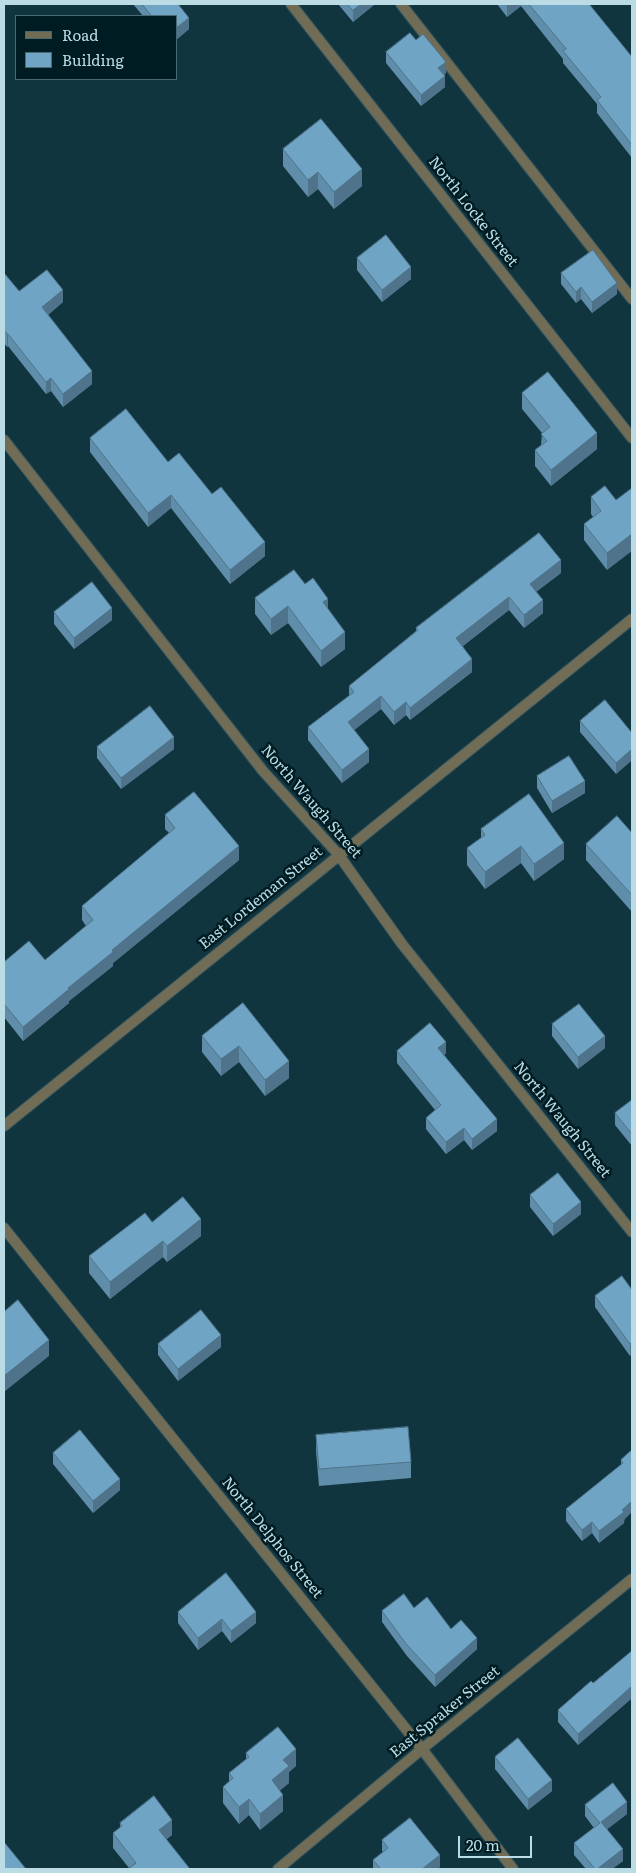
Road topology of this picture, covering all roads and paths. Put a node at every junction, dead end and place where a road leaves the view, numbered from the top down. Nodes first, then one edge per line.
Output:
1 (291, 4) edge
2 (400, 4) edge
3 (632, 299) edge
4 (632, 438) edge
5 (4, 440) edge
6 (632, 619) edge
7 (338, 854) junction
8 (4, 1126) edge
9 (4, 1228) edge
10 (632, 1232) edge
11 (632, 1579) edge
12 (422, 1749) junction
13 (278, 1869) edge
14 (512, 1869) edge

1 - 4 street, North Locke Street
2 - 3 street
5 - 7 street, North Waugh Street
6 - 7 street, East Lordeman Street
7 - 8 street, East Lordeman Street
7 - 10 street, North Waugh Street
9 - 12 street, North Delphos Street
11 - 12 street, East Spraker Street
12 - 13 street, East Spraker Street
12 - 14 street, North Delphos Street

